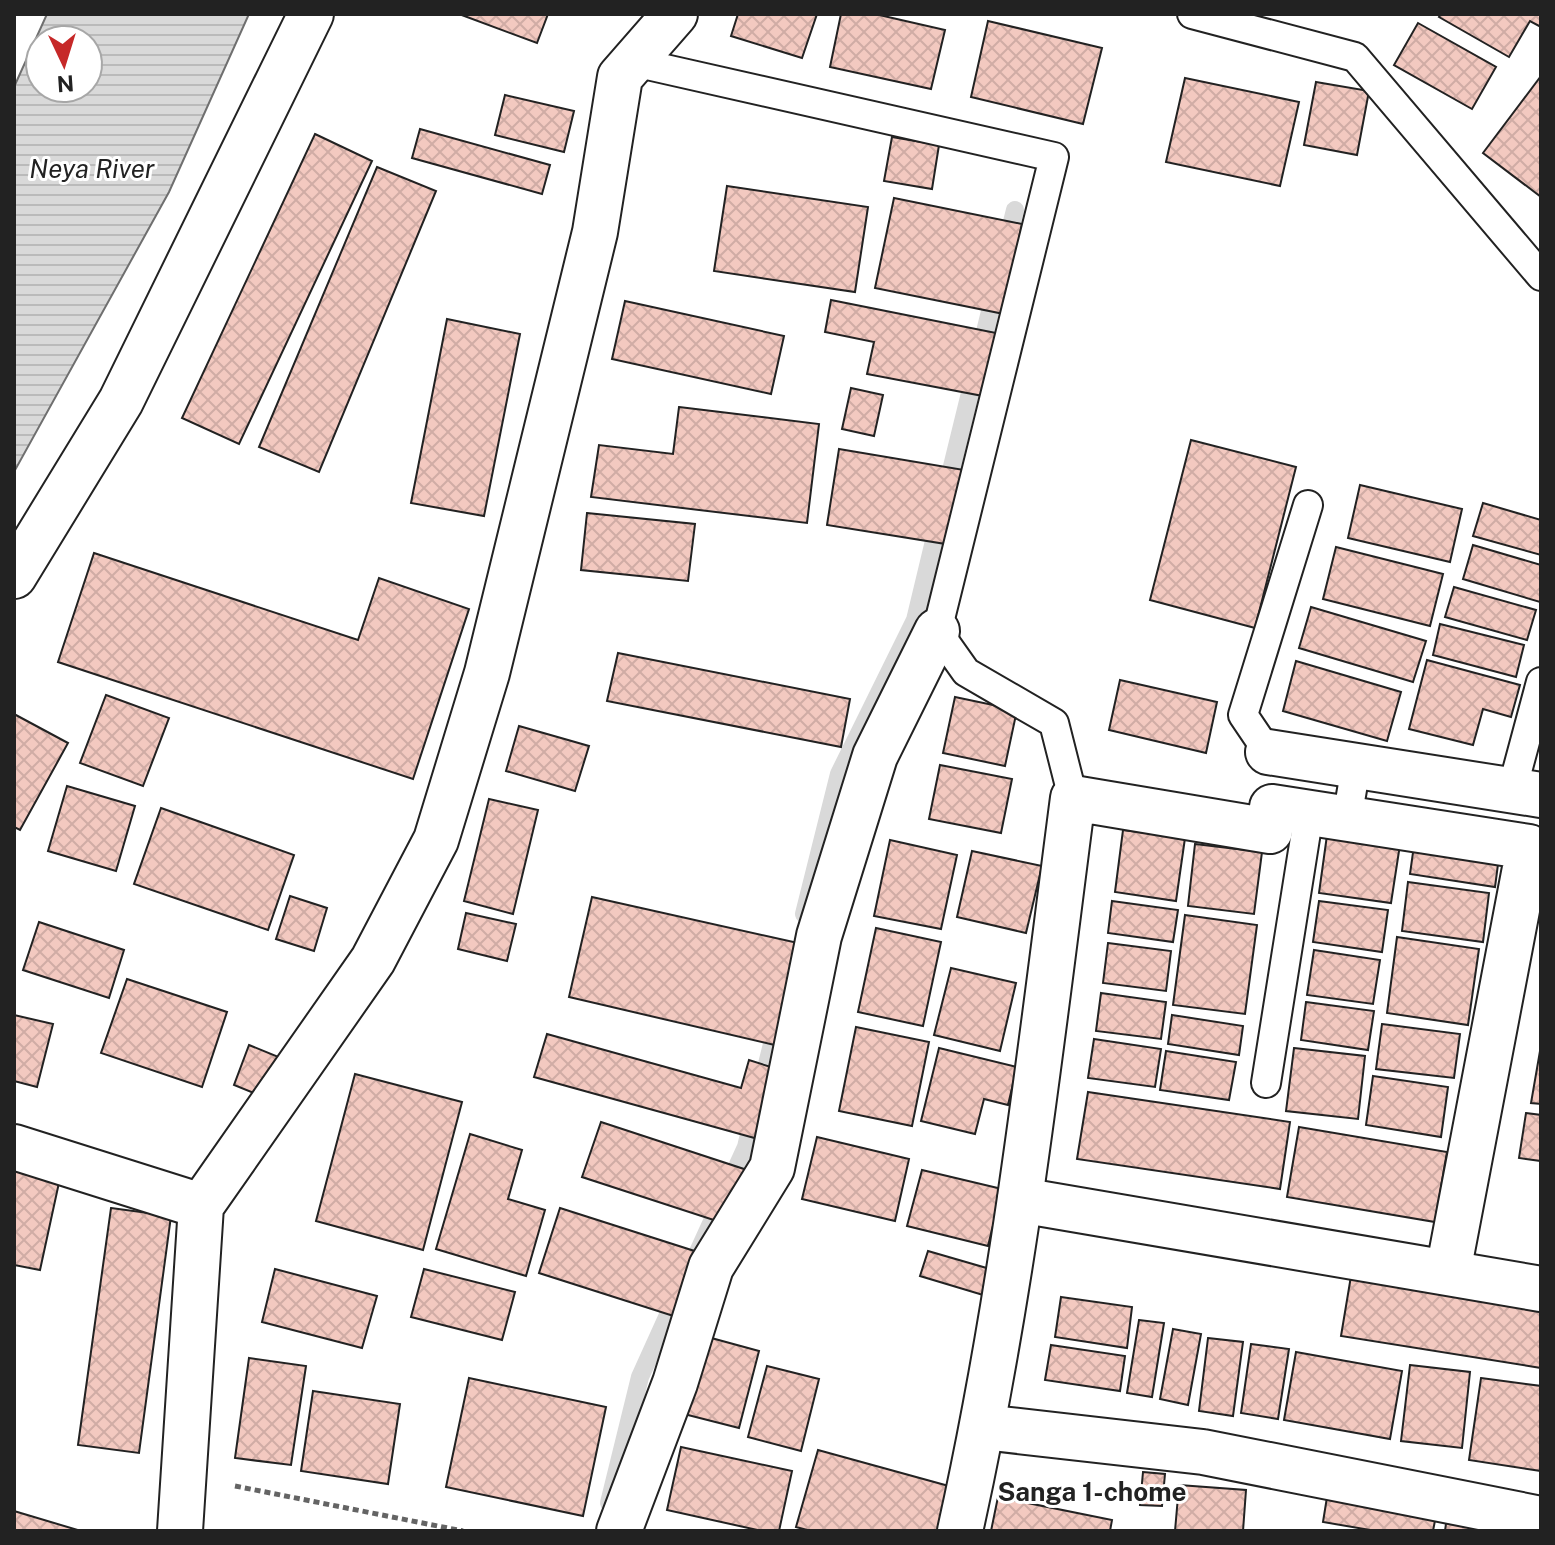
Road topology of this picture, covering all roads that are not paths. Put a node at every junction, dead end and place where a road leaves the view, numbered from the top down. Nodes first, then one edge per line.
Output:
1 (311, 14) edge
2 (675, 14) edge
3 (1192, 14) edge
4 (634, 62) junction
5 (1541, 276) edge
6 (1308, 505) dead end
7 (14, 576) edge
8 (937, 631) junction
9 (1541, 682) edge
10 (1268, 752) joint
11 (1356, 766) junction
12 (1526, 793) edge
13 (1073, 798) junction
14 (1328, 816) junction
15 (1266, 1083) dead end
16 (14, 1147) edge
17 (1020, 1200) junction
18 (201, 1206) junction
19 (1448, 1272) junction
20 (1541, 1289) edge
21 (983, 1427) junction
22 (1541, 1519) edge
23 (180, 1531) edge
24 (619, 1531) edge
25 (960, 1531) edge

1 - 7 street
2 - 4 street
3 - 5 lane
4 - 8 lane
4 - 18 street
6 - 10 lane
8 - 13 lane
8 - 24 street
9 - 12 lane
10 - 11 street
11 - 12 street
11 - 14 lane
13 - 14 street
13 - 17 street
14 - 15 lane
14 - 19 street
16 - 18 street
17 - 19 street
17 - 21 street
18 - 23 street
19 - 20 street
21 - 22 street
21 - 25 street

